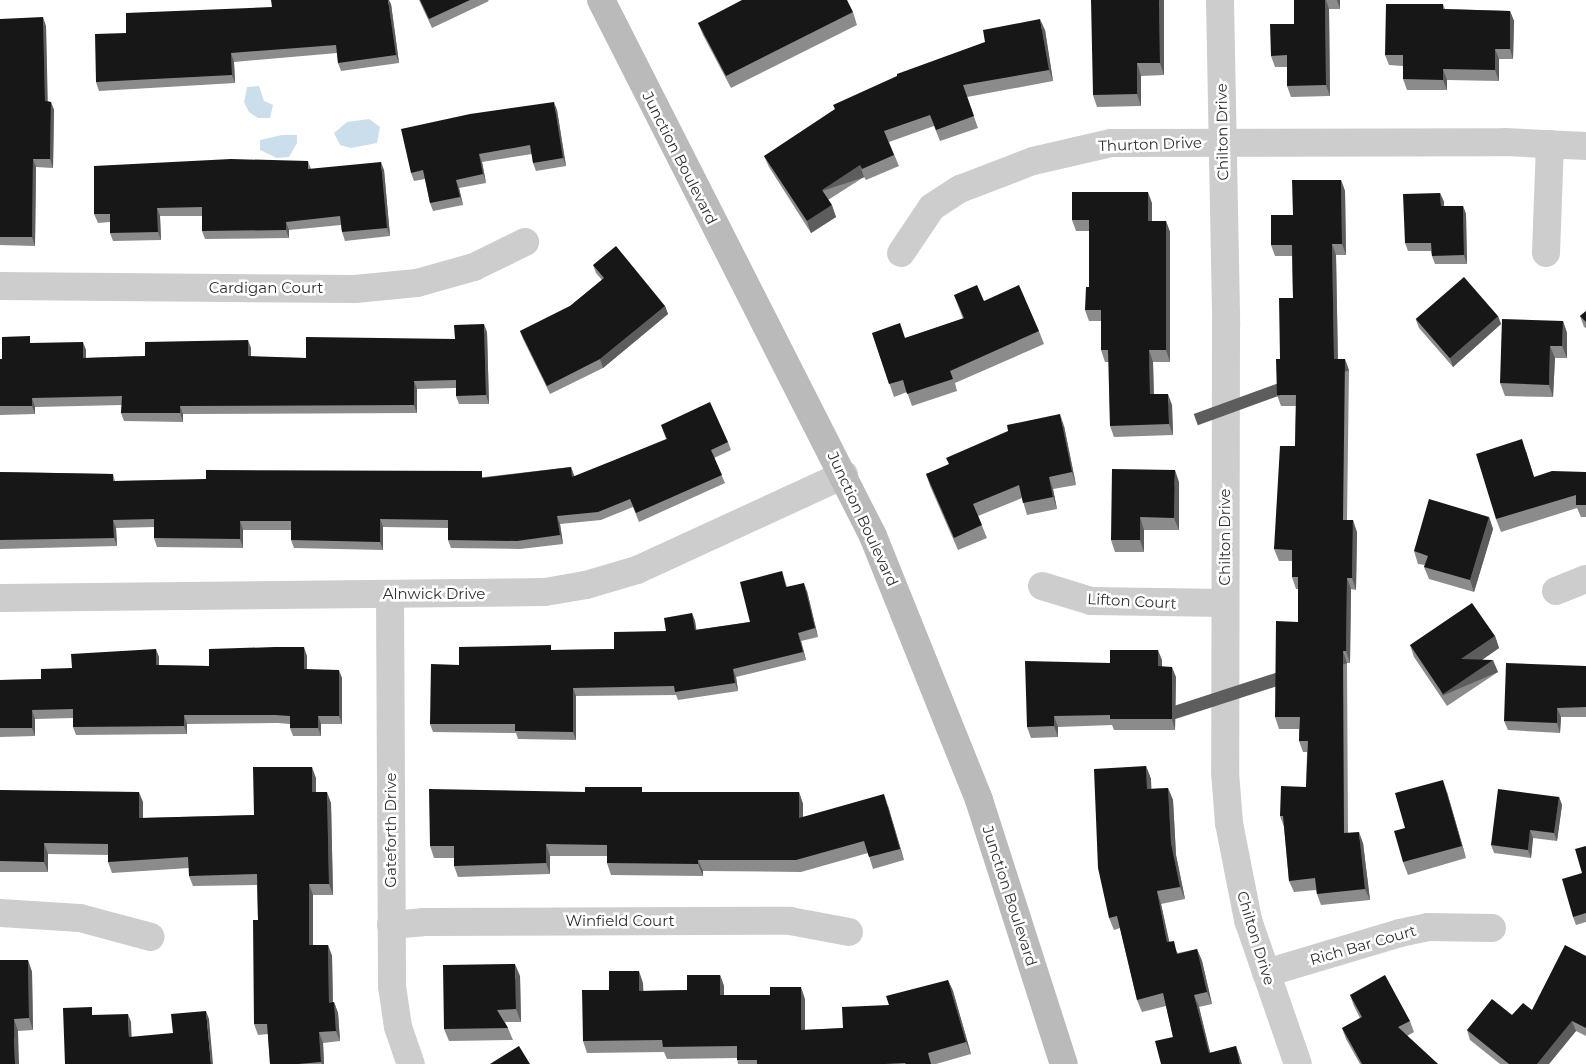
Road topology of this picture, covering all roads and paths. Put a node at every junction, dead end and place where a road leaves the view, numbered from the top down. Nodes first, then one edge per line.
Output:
1 (601, 0) edge
2 (1220, 0) edge
3 (1222, 141) junction
4 (1550, 144) junction
5 (1586, 146) edge
6 (525, 242) dead end
7 (1546, 252) dead end
8 (901, 253) dead end
9 (0, 286) edge
10 (844, 475) junction
11 (1586, 579) edge
12 (1042, 586) dead end
13 (1556, 591) dead end
14 (390, 594) junction
15 (0, 598) edge
16 (1224, 603) junction
17 (0, 913) edge
18 (391, 925) junction
19 (1492, 928) dead end
20 (850, 932) dead end
21 (152, 937) dead end
22 (1266, 972) junction
23 (411, 1064) edge
24 (1064, 1064) edge
25 (1298, 1064) edge

1 - 10 main road, Junction Boulevard
2 - 3 street, Chilton Drive
3 - 4 street, Thurton Drive
3 - 8 street, Thurton Drive
3 - 16 street, Chilton Drive
4 - 5 street, Thurton Drive
4 - 7 street
6 - 9 street, Cardigan Court
10 - 14 street, Alnwick Drive
10 - 24 main road, Junction Boulevard
11 - 13 street
12 - 16 street, Lifton Court
14 - 15 street, Alnwick Drive
14 - 18 street, Gateforth Drive
16 - 22 street, Chilton Drive
17 - 21 street
18 - 20 street, Winfield Court
18 - 23 street, Gateforth Drive
19 - 22 street, Rich Bar Court
22 - 25 street, Chilton Drive

